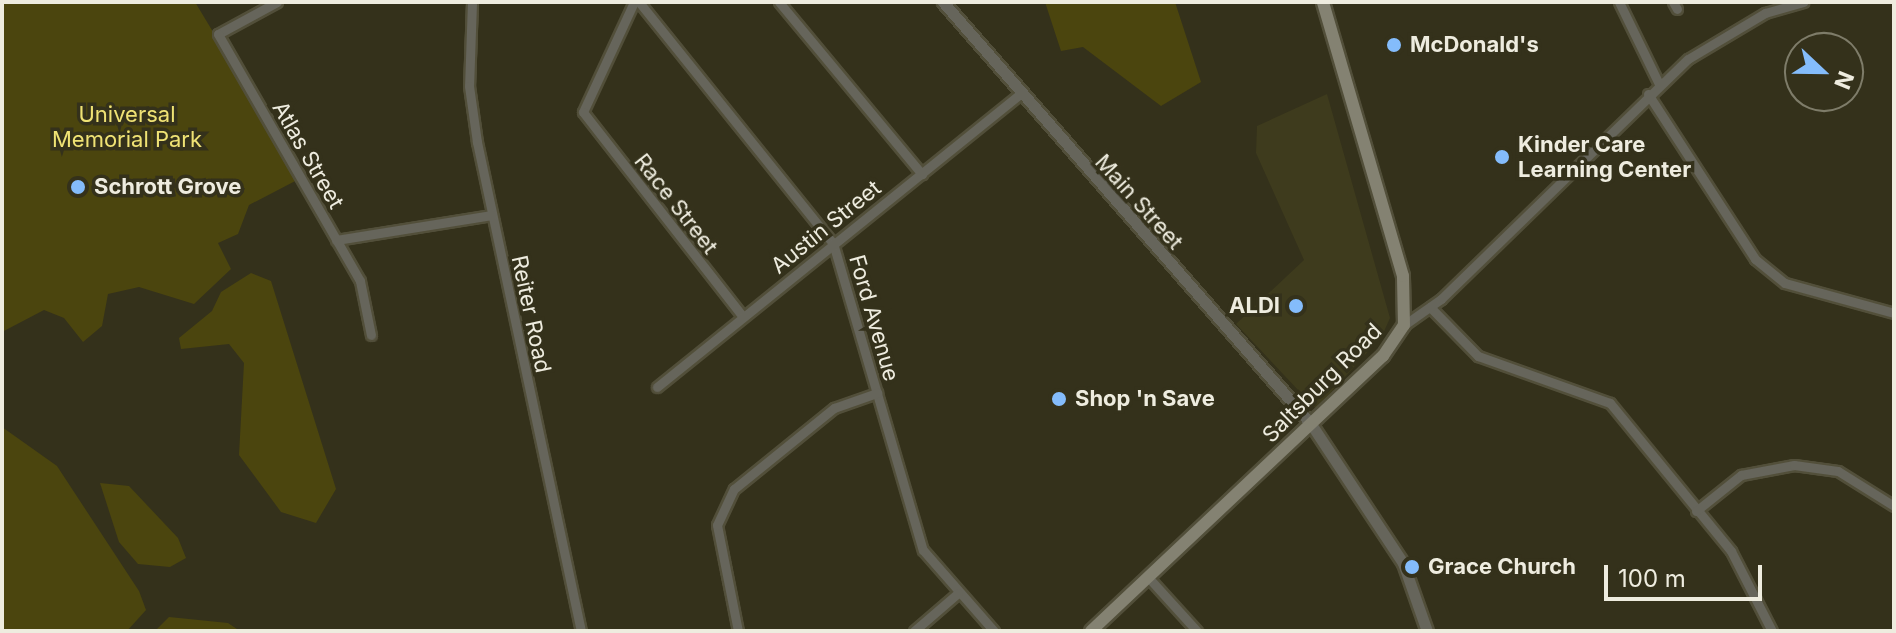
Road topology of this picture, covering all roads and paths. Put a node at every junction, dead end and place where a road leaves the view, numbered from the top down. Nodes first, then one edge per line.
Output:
1 (277, 2) edge
2 (472, 2) edge
3 (636, 2) edge
4 (779, 2) edge
5 (943, 2) edge
6 (1323, 2) edge
7 (1619, 2) edge
8 (1761, 2) edge
9 (1803, 2) edge
10 (1765, 13) junction
11 (1659, 84) junction
12 (1648, 94) junction
13 (1018, 96) junction
14 (922, 174) junction
15 (492, 215) junction
16 (336, 240) junction
17 (833, 243) junction
18 (1430, 307) junction
19 (1894, 313) edge
20 (743, 317) junction
21 (1404, 325) junction
22 (371, 335) dead end
23 (657, 387) dead end
24 (877, 393) junction
25 (1311, 424) junction
26 (1894, 506) edge
27 (1696, 511) junction
28 (1148, 577) junction
29 (958, 593) junction
30 (581, 631) edge
31 (738, 631) edge
32 (914, 631) edge
33 (994, 631) edge
34 (1091, 631) edge
35 (1197, 631) edge
36 (1427, 631) edge
37 (1772, 631) edge

1 - 16 street, Atlas Street
2 - 15 street, Reiter Road
3 - 17 street, Ford Avenue
3 - 20 street, Race Street
4 - 14 street
5 - 13 street, Main Street
6 - 21 main road, Saltsburg Road
7 - 11 street
8 - 10 street
9 - 10 street
10 - 11 street
11 - 12 street
12 - 18 street
12 - 19 street
13 - 14 street, Austin Street
13 - 25 street, Main Street
14 - 17 street, Austin Street
15 - 16 street, Atlas Street
15 - 30 street, Reiter Road
16 - 22 street
17 - 20 street, Austin Street
17 - 24 street, Ford Avenue
18 - 21 street
18 - 27 street
20 - 23 street, Austin Street
21 - 25 main road, Saltsburg Road
24 - 29 street, Ford Avenue
24 - 31 street
25 - 28 main road, Saltsburg Road
25 - 36 street, Main Street
26 - 27 street
27 - 37 street
28 - 34 main road, Saltsburg Road
28 - 35 street
29 - 32 street
29 - 33 street, Ford Avenue

